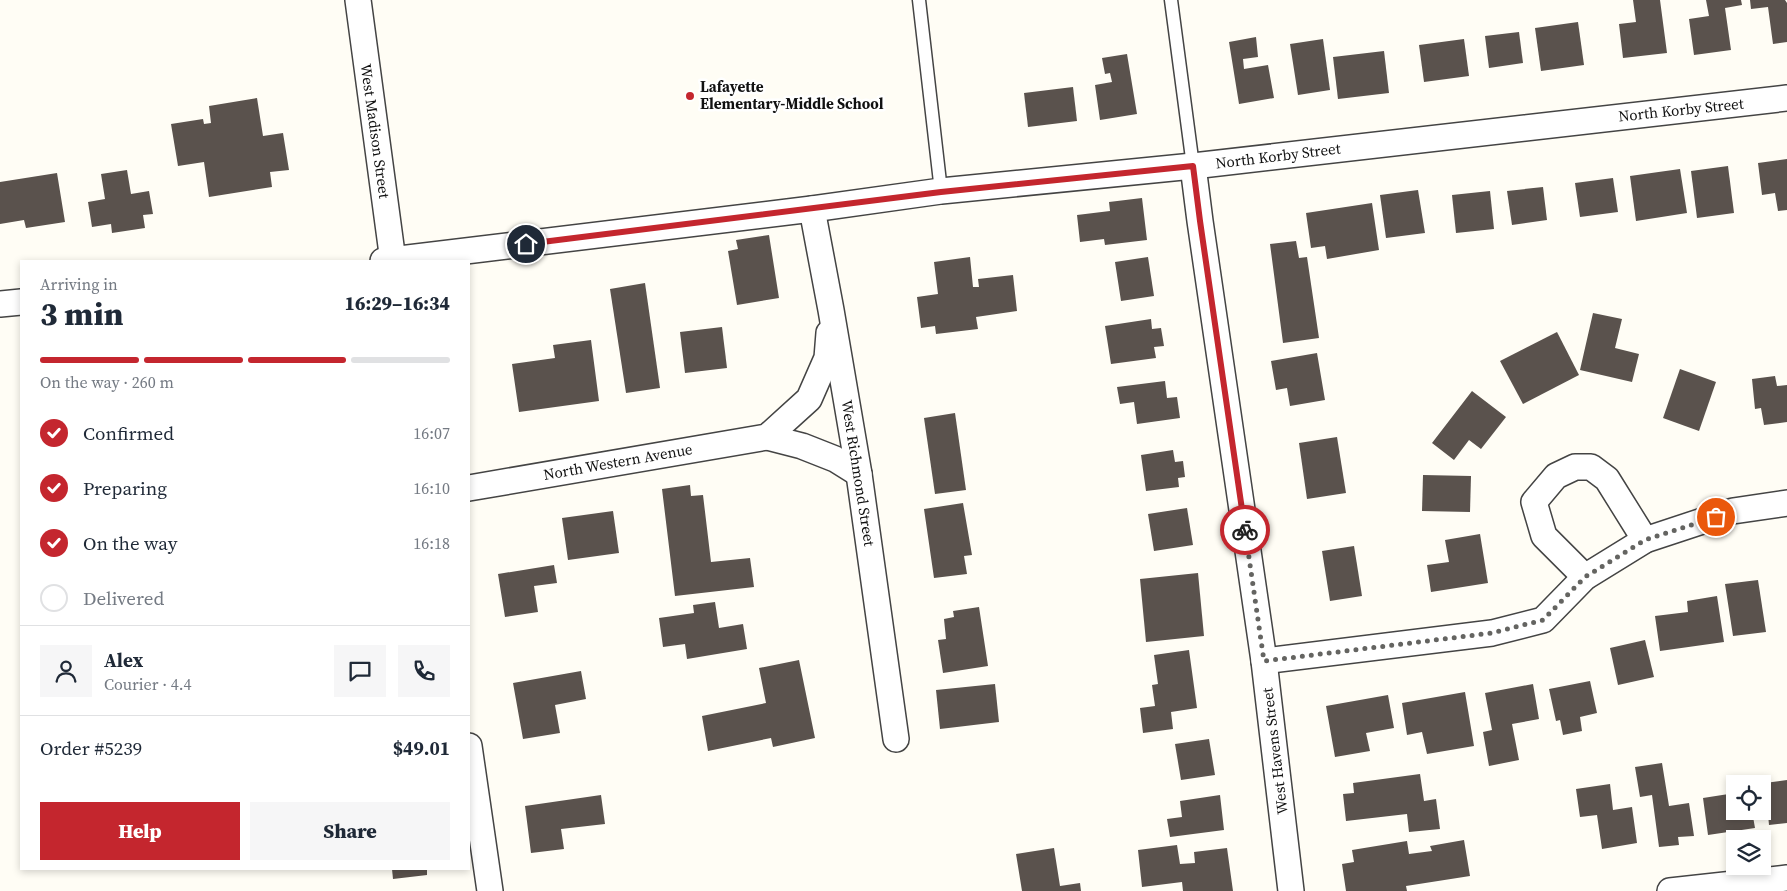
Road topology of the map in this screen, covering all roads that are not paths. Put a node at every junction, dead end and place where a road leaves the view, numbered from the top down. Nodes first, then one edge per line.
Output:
1 (358, 0) edge
2 (919, 0) edge
3 (1171, 0) edge
4 (1787, 98) edge
5 (1193, 166) junction
6 (941, 192) junction
7 (812, 209) junction
8 (389, 260) edge
9 (397, 260) edge
10 (20, 302) edge
11 (0, 304) edge
12 (831, 310) junction
13 (767, 437) junction
14 (859, 474) junction
15 (470, 488) edge
16 (1787, 503) edge
17 (1645, 540) junction
18 (1585, 577) junction
19 (1264, 661) junction
20 (896, 739) dead end
21 (470, 753) edge
22 (1787, 878) edge
23 (490, 891) edge
24 (1291, 891) edge
25 (1670, 891) edge

1 - 8 street, West Madison Street
2 - 6 lane
3 - 5 lane
4 - 5 street, North Korby Street
5 - 6 street, North Korby Street
5 - 19 street, West Havens Street
6 - 7 street, North Korby Street
7 - 9 street, North Korby Street
7 - 12 street, West Richmond Street
10 - 11 street
12 - 13 street
12 - 14 street, West Richmond Street
13 - 14 street, North Western Avenue
13 - 15 street, North Western Avenue
14 - 20 street, West Richmond Street
16 - 17 street
17 - 18 street
17 - 18 street
18 - 19 street
19 - 24 street, West Havens Street
21 - 23 street
22 - 25 street

